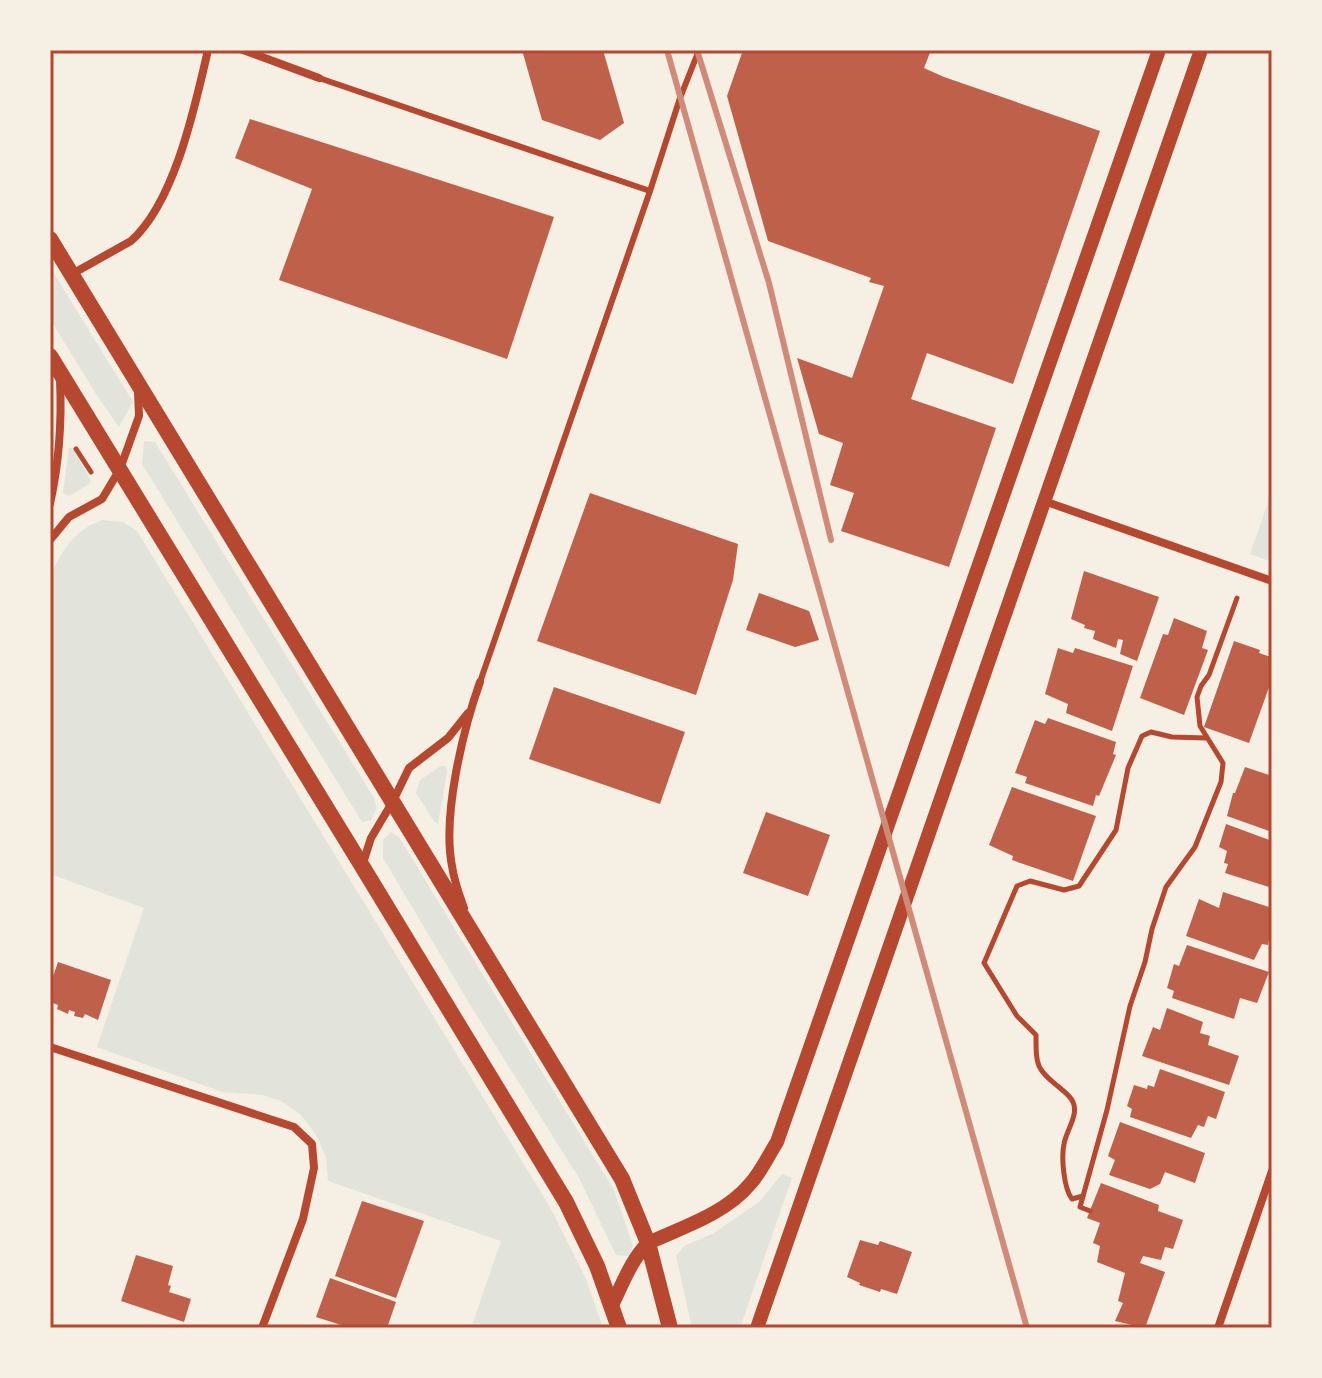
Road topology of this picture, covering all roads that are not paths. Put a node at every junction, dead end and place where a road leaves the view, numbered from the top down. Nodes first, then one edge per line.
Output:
1 (208, 50) edge
2 (243, 50) edge
3 (699, 50) edge
4 (1159, 50) edge
5 (1201, 50) edge
6 (319, 78) joint
7 (650, 191) junction
8 (50, 239) edge
9 (72, 274) junction
10 (54, 364) edge
11 (138, 381) junction
12 (120, 469) junction
13 (1044, 501) junction
14 (50, 504) edge
15 (50, 540) edge
16 (1272, 581) edge
17 (480, 682) joint
18 (471, 709) junction
19 (393, 801) junction
20 (362, 866) junction
21 (472, 932) junction
22 (50, 1047) edge
23 (1272, 1171) edge
24 (648, 1243) junction
25 (612, 1305) junction
26 (262, 1328) edge
27 (619, 1328) edge
28 (670, 1328) edge
29 (757, 1328) edge
30 (1218, 1328) edge

1 - 9 street
2 - 6 street
3 - 7 lane
4 - 24 street
5 - 13 street
6 - 7 lane
7 - 17 lane
8 - 9 main road
9 - 11 main road
10 - 12 main road
10 - 14 street
11 - 12 street
11 - 19 main road
12 - 15 street
12 - 20 main road
13 - 16 street
13 - 29 street
17 - 18 street
18 - 19 street
18 - 21 street
19 - 20 street
19 - 21 main road
20 - 25 main road
21 - 24 main road
22 - 26 street
23 - 30 street
24 - 25 street
24 - 28 main road
25 - 27 main road

